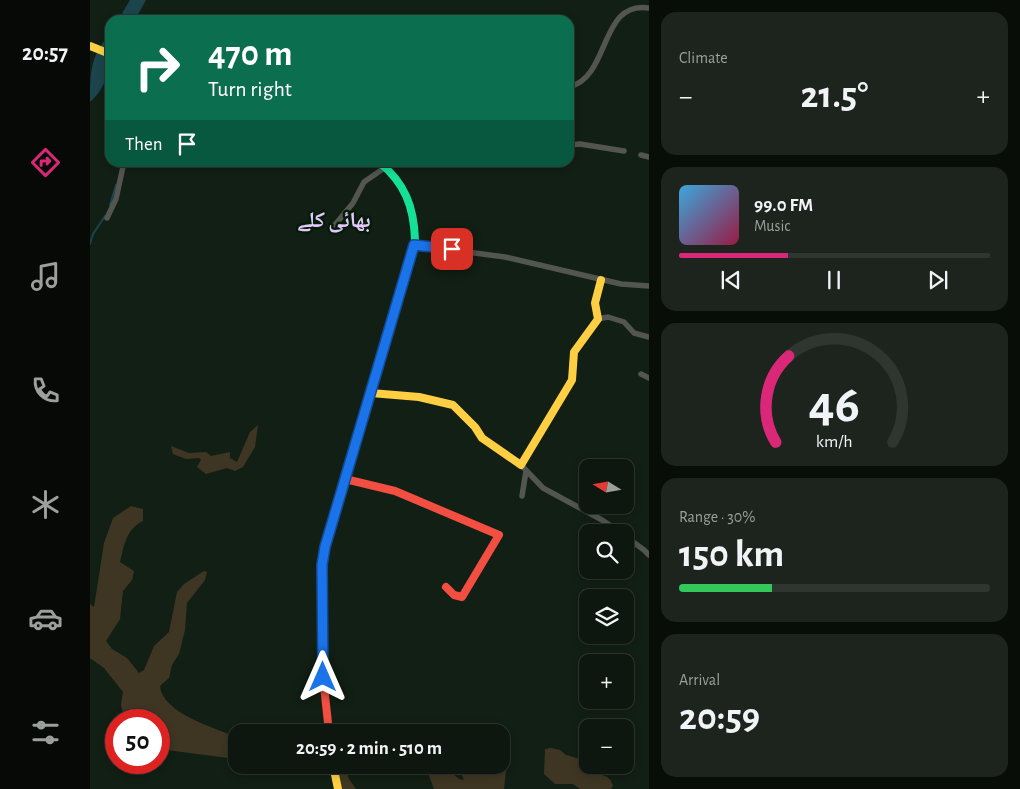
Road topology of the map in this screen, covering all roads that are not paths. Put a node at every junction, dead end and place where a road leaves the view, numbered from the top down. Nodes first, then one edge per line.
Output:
1 (649, 8) edge
2 (90, 46) edge
3 (105, 52) edge
4 (574, 84) edge
5 (574, 145) edge
6 (624, 151) dead end
7 (641, 155) dead end
8 (649, 157) edge
9 (123, 167) edge
10 (380, 167) edge
11 (384, 167) edge
12 (107, 218) dead end
13 (334, 226) dead end
14 (414, 245) junction
15 (601, 280) junction
16 (649, 286) edge
17 (598, 319) junction
18 (649, 337) edge
19 (641, 374) dead end
20 (649, 378) edge
21 (371, 392) junction
22 (524, 468) junction
23 (345, 479) junction
24 (522, 496) dead end
25 (608, 524) edge
26 (634, 543) edge
27 (649, 555) edge
28 (446, 587) dead end
29 (328, 724) edge
30 (335, 774) edge
31 (338, 789) edge

1 - 4 street
2 - 3 street
5 - 6 street
7 - 8 street
9 - 12 street
10 - 13 street
11 - 14 street
14 - 15 street
14 - 21 street
15 - 16 street
15 - 17 street
17 - 18 street
17 - 22 street
19 - 20 street
21 - 22 street
21 - 23 street
22 - 24 street
22 - 25 street
23 - 28 street
23 - 29 street
26 - 27 street
30 - 31 street

